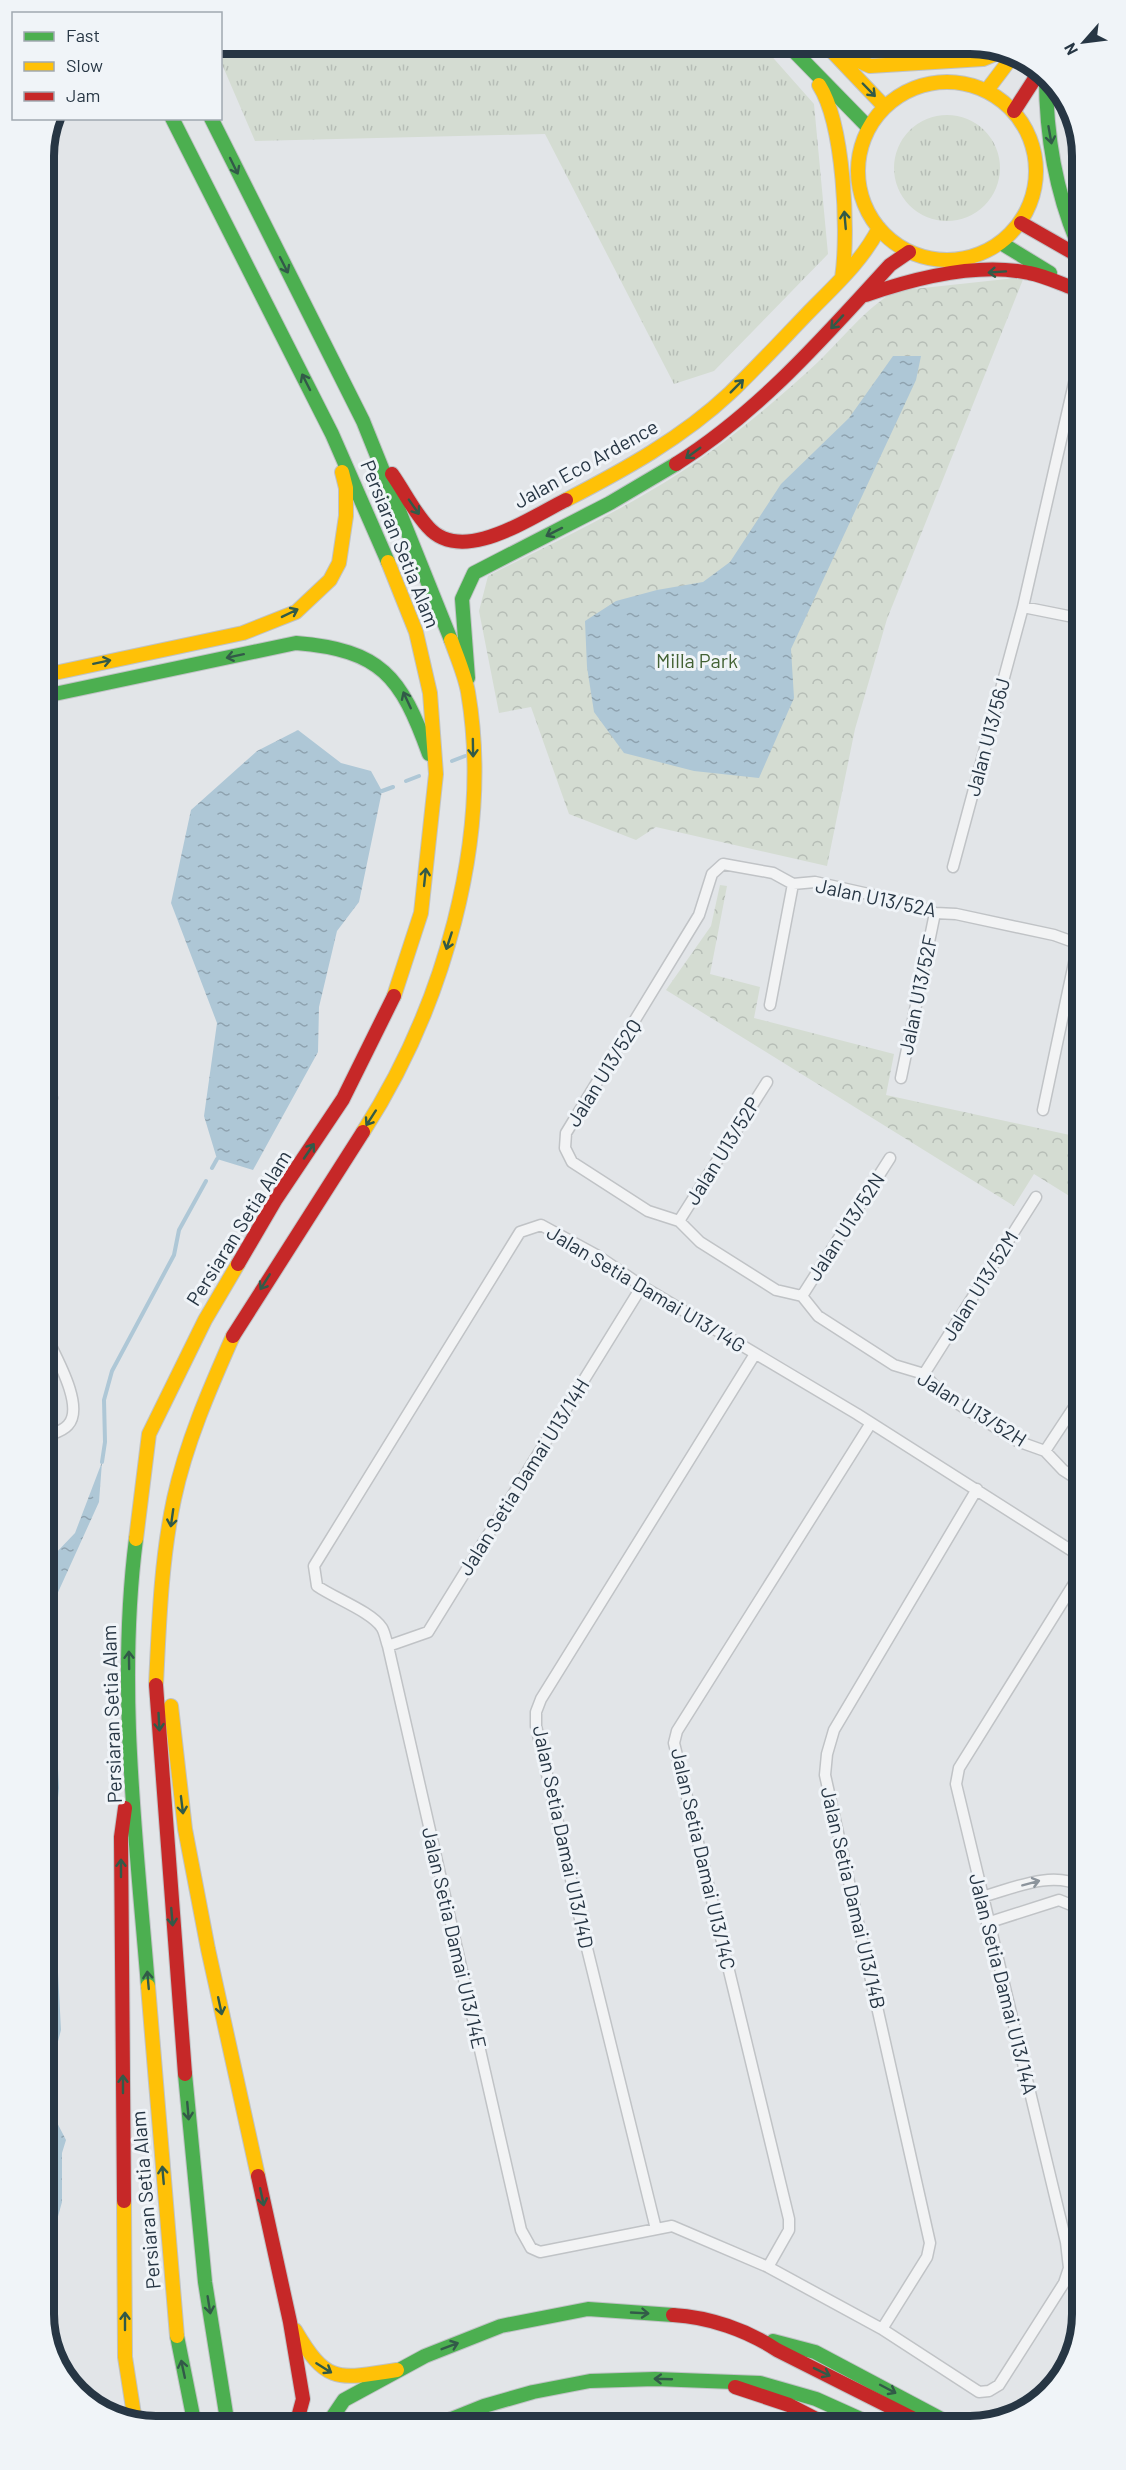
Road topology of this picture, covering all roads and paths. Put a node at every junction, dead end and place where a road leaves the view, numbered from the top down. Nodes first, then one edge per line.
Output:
1 (796, 54) edge
2 (835, 54) edge
3 (842, 54) edge
4 (990, 56) edge
5 (804, 62) junction
6 (1008, 62) edge
7 (1035, 78) edge
8 (1046, 88) edge
9 (987, 90) junction
10 (884, 106) junction
11 (1014, 111) junction
12 (173, 120) edge
13 (212, 120) edge
14 (868, 127) junction
15 (1021, 223) junction
16 (879, 228) junction
17 (1072, 231) edge
18 (1001, 243) junction
19 (909, 252) junction
20 (1072, 252) edge
21 (842, 278) junction
22 (1072, 287) edge
23 (1072, 288) edge
24 (860, 297) junction
25 (1072, 392) edge
26 (363, 420) junction
27 (332, 434) junction
28 (1023, 607) junction
29 (1072, 617) edge
30 (54, 673) edge
31 (468, 690) junction
32 (54, 694) edge
33 (436, 774) junction
34 (953, 867) dead end
35 (793, 884) junction
36 (935, 913) junction
37 (1072, 942) edge
38 (1072, 972) edge
39 (650, 1000) joint
40 (770, 1005) dead end
41 (901, 1078) dead end
42 (767, 1082) dead end
43 (1043, 1110) dead end
44 (890, 1158) dead end
45 (1036, 1197) dead end
46 (679, 1221) junction
47 (642, 1286) junction
48 (802, 1296) junction
49 (54, 1354) edge
50 (755, 1354) junction
51 (924, 1374) junction
52 (1072, 1410) edge
53 (871, 1423) junction
54 (54, 1432) edge
55 (1046, 1451) junction
56 (1072, 1476) edge
57 (977, 1489) junction
58 (1072, 1551) edge
59 (1072, 1587) edge
60 (160, 1601) junction
61 (388, 1647) junction
62 (130, 1765) junction
63 (1072, 1881) edge
64 (981, 1897) junction
65 (1072, 1905) edge
66 (987, 1923) junction
67 (656, 2229) junction
68 (768, 2267) junction
69 (290, 2322) junction
70 (882, 2329) junction
71 (756, 2336) junction
72 (125, 2357) junction
73 (397, 2370) junction
74 (721, 2381) junction
75 (121, 2409) edge
76 (134, 2413) edge
77 (193, 2416) edge
78 (226, 2416) edge
79 (298, 2416) edge
80 (333, 2416) edge
81 (459, 2416) edge
82 (810, 2416) edge
83 (854, 2416) edge
84 (908, 2416) edge
85 (936, 2416) edge

1 - 5 main road
2 -> 10 main road
3 - 4 main road
5 - 14 main road
21 -> 5 main road
6 - 9 main road
7 - 11 main road
8 -> 17 main road
9 - 10 main road
9 - 11 main road
10 - 14 main road
11 - 15 main road
27 -> 12 main road, Persiaran Setia Alam
13 -> 26 main road, Persiaran Setia Alam
14 - 16 main road
15 - 18 main road
15 - 20 main road
16 - 19 main road
16 - 21 main road, Jalan Eco Ardence
18 - 19 main road
18 - 22 main road
19 - 24 main road
26 -> 21 main road, Jalan Eco Ardence
23 -> 24 main road
24 -> 31 main road
25 - 28 street, Jalan U13/56J
26 - 31 main road, Persiaran Setia Alam
30 -> 27 main road
27 - 33 main road, Persiaran Setia Alam
28 - 29 street
28 - 34 street, Jalan U13/56J
31 -> 60 main road, Persiaran Setia Alam
33 -> 32 main road
62 -> 33 main road, Persiaran Setia Alam
35 - 36 street, Jalan U13/52A
35 - 39 street, Jalan U13/52A
35 - 40 street
36 - 37 street, Jalan U13/52A
36 - 41 street, Jalan U13/52F
38 - 43 street
39 - 46 street, Jalan U13/52Q
42 - 46 street, Jalan U13/52P
44 - 48 street, Jalan U13/52N
45 - 51 street, Jalan U13/52M
46 - 48 street
47 - 50 street, Jalan Setia Damai U13/14G
47 - 61 street, Jalan Setia Damai U13/14H
47 - 61 street, Jalan Setia Damai U13/14G
48 - 51 street, Jalan U13/52H
49 - 54 street
50 - 53 street, Jalan Setia Damai U13/14G
50 - 67 street, Jalan Setia Damai U13/14D
51 - 55 street, Jalan U13/52H
52 - 55 street
53 - 57 street, Jalan Setia Damai U13/14G
53 - 68 street, Jalan Setia Damai U13/14C
55 - 56 street, Jalan U13/52H
57 - 58 street, Jalan Setia Damai U13/14G
57 - 70 street, Jalan Setia Damai U13/14B
59 - 64 street, Jalan Setia Damai U13/14A
60 -> 69 main road
60 -> 78 main road, Persiaran Setia Alam
61 - 67 street, Jalan Setia Damai U13/14E
72 -> 62 main road
77 -> 62 main road, Persiaran Setia Alam
64 -> 63 street
64 - 66 street, Jalan Setia Damai U13/14A
65 - 66 street
66 - 70 street, Jalan Setia Damai U13/14A
67 - 68 street
68 - 70 street
69 -> 73 main road
69 - 79 main road
73 -> 71 main road
71 -> 84 main road
71 -> 85 main road
72 - 75 main road
72 - 76 main road
73 - 80 main road
74 -> 81 main road
74 - 82 main road
74 - 83 main road

